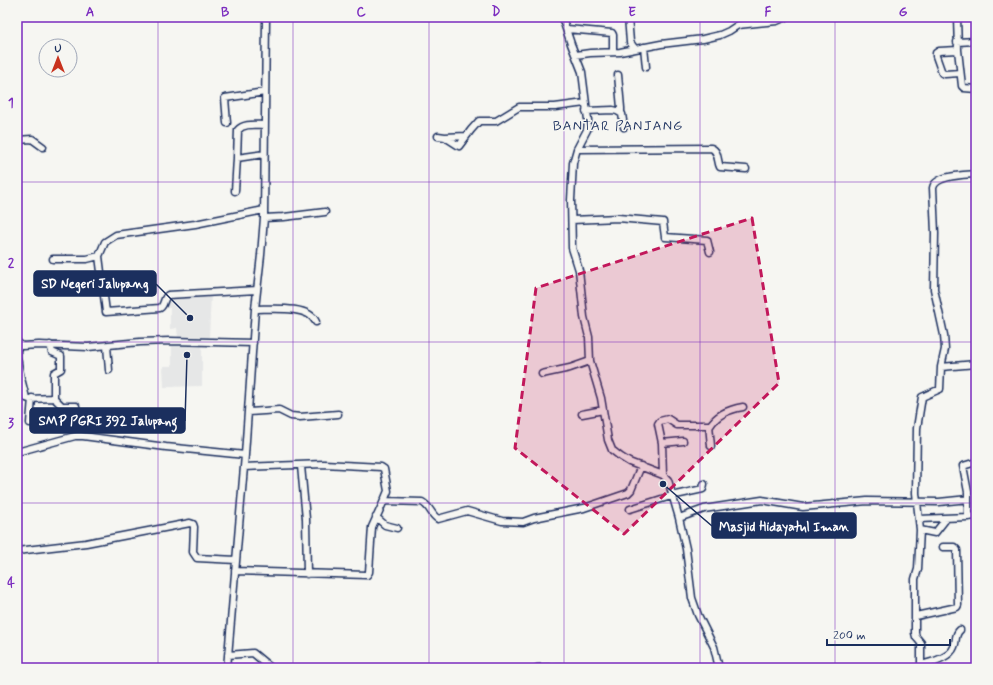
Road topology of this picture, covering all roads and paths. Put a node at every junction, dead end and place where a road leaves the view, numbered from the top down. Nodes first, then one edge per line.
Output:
1 (266, 17) edge
2 (562, 17) edge
3 (628, 17) edge
4 (786, 17) edge
5 (957, 17) edge
6 (567, 29) junction
7 (976, 41) edge
8 (957, 42) junction
9 (644, 47) junction
10 (635, 49) junction
11 (958, 50) junction
12 (613, 51) junction
13 (576, 55) junction
14 (646, 67) dead end
15 (960, 73) junction
16 (618, 75) dead end
17 (976, 89) edge
18 (265, 92) junction
19 (585, 103) junction
20 (586, 111) junction
21 (620, 113) junction
22 (227, 123) dead end
23 (264, 125) junction
24 (624, 128) dead end
25 (438, 136) dead end
26 (466, 136) junction
27 (445, 137) junction
28 (17, 140) edge
29 (43, 147) dead end
30 (577, 150) junction
31 (264, 154) junction
32 (237, 158) junction
33 (746, 170) dead end
34 (976, 174) edge
35 (235, 191) dead end
36 (264, 210) junction
37 (325, 212) dead end
38 (264, 218) junction
39 (572, 220) junction
40 (710, 252) dead end
41 (99, 256) junction
42 (53, 259) dead end
43 (257, 290) junction
44 (255, 308) junction
45 (316, 322) dead end
46 (252, 343) junction
47 (18, 344) edge
48 (50, 345) junction
49 (107, 346) junction
50 (590, 361) junction
51 (976, 364) edge
52 (941, 367) junction
53 (109, 370) dead end
54 (542, 374) dead end
55 (19, 375) edge
56 (32, 398) junction
57 (54, 398) junction
58 (744, 407) dead end
59 (603, 410) junction
60 (248, 412) junction
61 (338, 414) dead end
62 (582, 414) dead end
63 (30, 423) dead end
64 (710, 426) junction
65 (79, 436) junction
66 (683, 441) dead end
67 (662, 443) junction
68 (711, 446) dead end
69 (17, 452) edge
70 (245, 455) junction
71 (976, 462) edge
72 (301, 466) junction
73 (641, 466) junction
74 (244, 468) junction
75 (663, 475) junction
76 (704, 484) dead end
77 (671, 496) junction
78 (968, 499) junction
79 (917, 501) junction
80 (383, 503) junction
81 (630, 508) dead end
82 (976, 516) edge
83 (376, 517) junction
84 (968, 517) junction
85 (679, 518) junction
86 (946, 518) junction
87 (919, 519) junction
88 (397, 528) dead end
89 (920, 530) junction
90 (934, 533) junction
91 (943, 535) dead end
92 (943, 547) dead end
93 (17, 551) edge
94 (236, 560) junction
95 (235, 571) junction
96 (307, 574) junction
97 (916, 616) junction
98 (960, 630) dead end
99 (228, 656) junction
100 (921, 666) edge
101 (227, 668) edge
102 (271, 668) edge
103 (538, 668) edge
104 (560, 668) edge
105 (719, 668) edge

1 - 18 street
2 - 6 street
3 - 10 street
4 - 9 street
5 - 8 street
6 - 12 street
6 - 13 street
7 - 8 street
8 - 11 street
9 - 10 street
9 - 14 street
10 - 12 street
11 - 15 street
11 - 15 street
12 - 13 street
13 - 19 street
15 - 17 street
16 - 21 street
18 - 22 street
18 - 23 street
19 - 20 street
19 - 26 street
20 - 21 street
20 - 30 street
21 - 24 street
23 - 31 street
23 - 32 street
25 - 27 street
26 - 27 street
26 - 27 street
28 - 29 street
30 - 33 street
30 - 39 street
31 - 32 street
31 - 36 street
32 - 35 street
34 - 52 street
36 - 38 street
36 - 41 street
37 - 38 street
38 - 43 street
39 - 40 street
39 - 50 street
41 - 42 street
41 - 43 street
43 - 44 street
44 - 45 street
44 - 46 street
46 - 49 street
46 - 60 street
47 - 48 street
47 - 55 street
48 - 49 street
48 - 57 street
49 - 53 street
50 - 54 street
50 - 59 street
51 - 52 street
52 - 79 street
55 - 56 street
56 - 57 street
56 - 63 street
57 - 65 street
58 - 64 street
59 - 62 street
59 - 73 street
60 - 61 street
60 - 70 street
64 - 67 street
64 - 68 street
65 - 69 street
65 - 70 street
66 - 67 street
67 - 75 street
70 - 74 street
71 - 78 street
72 - 74 street
72 - 80 street
72 - 96 street
73 - 75 street
73 - 80 street
74 - 94 street
75 - 77 street
76 - 77 street
77 - 81 street
77 - 85 street
78 - 79 street
78 - 84 street
79 - 85 street
79 - 87 street
80 - 83 street
82 - 84 street
83 - 88 street
83 - 96 street
84 - 86 street
85 - 105 street
86 - 87 street
86 - 90 street
87 - 89 street
89 - 90 street
89 - 97 street
90 - 91 street
92 - 97 street
93 - 94 street
94 - 95 street
95 - 96 street
95 - 99 street
97 - 100 street
98 - 100 street
99 - 101 street
99 - 102 street
103 - 104 street

